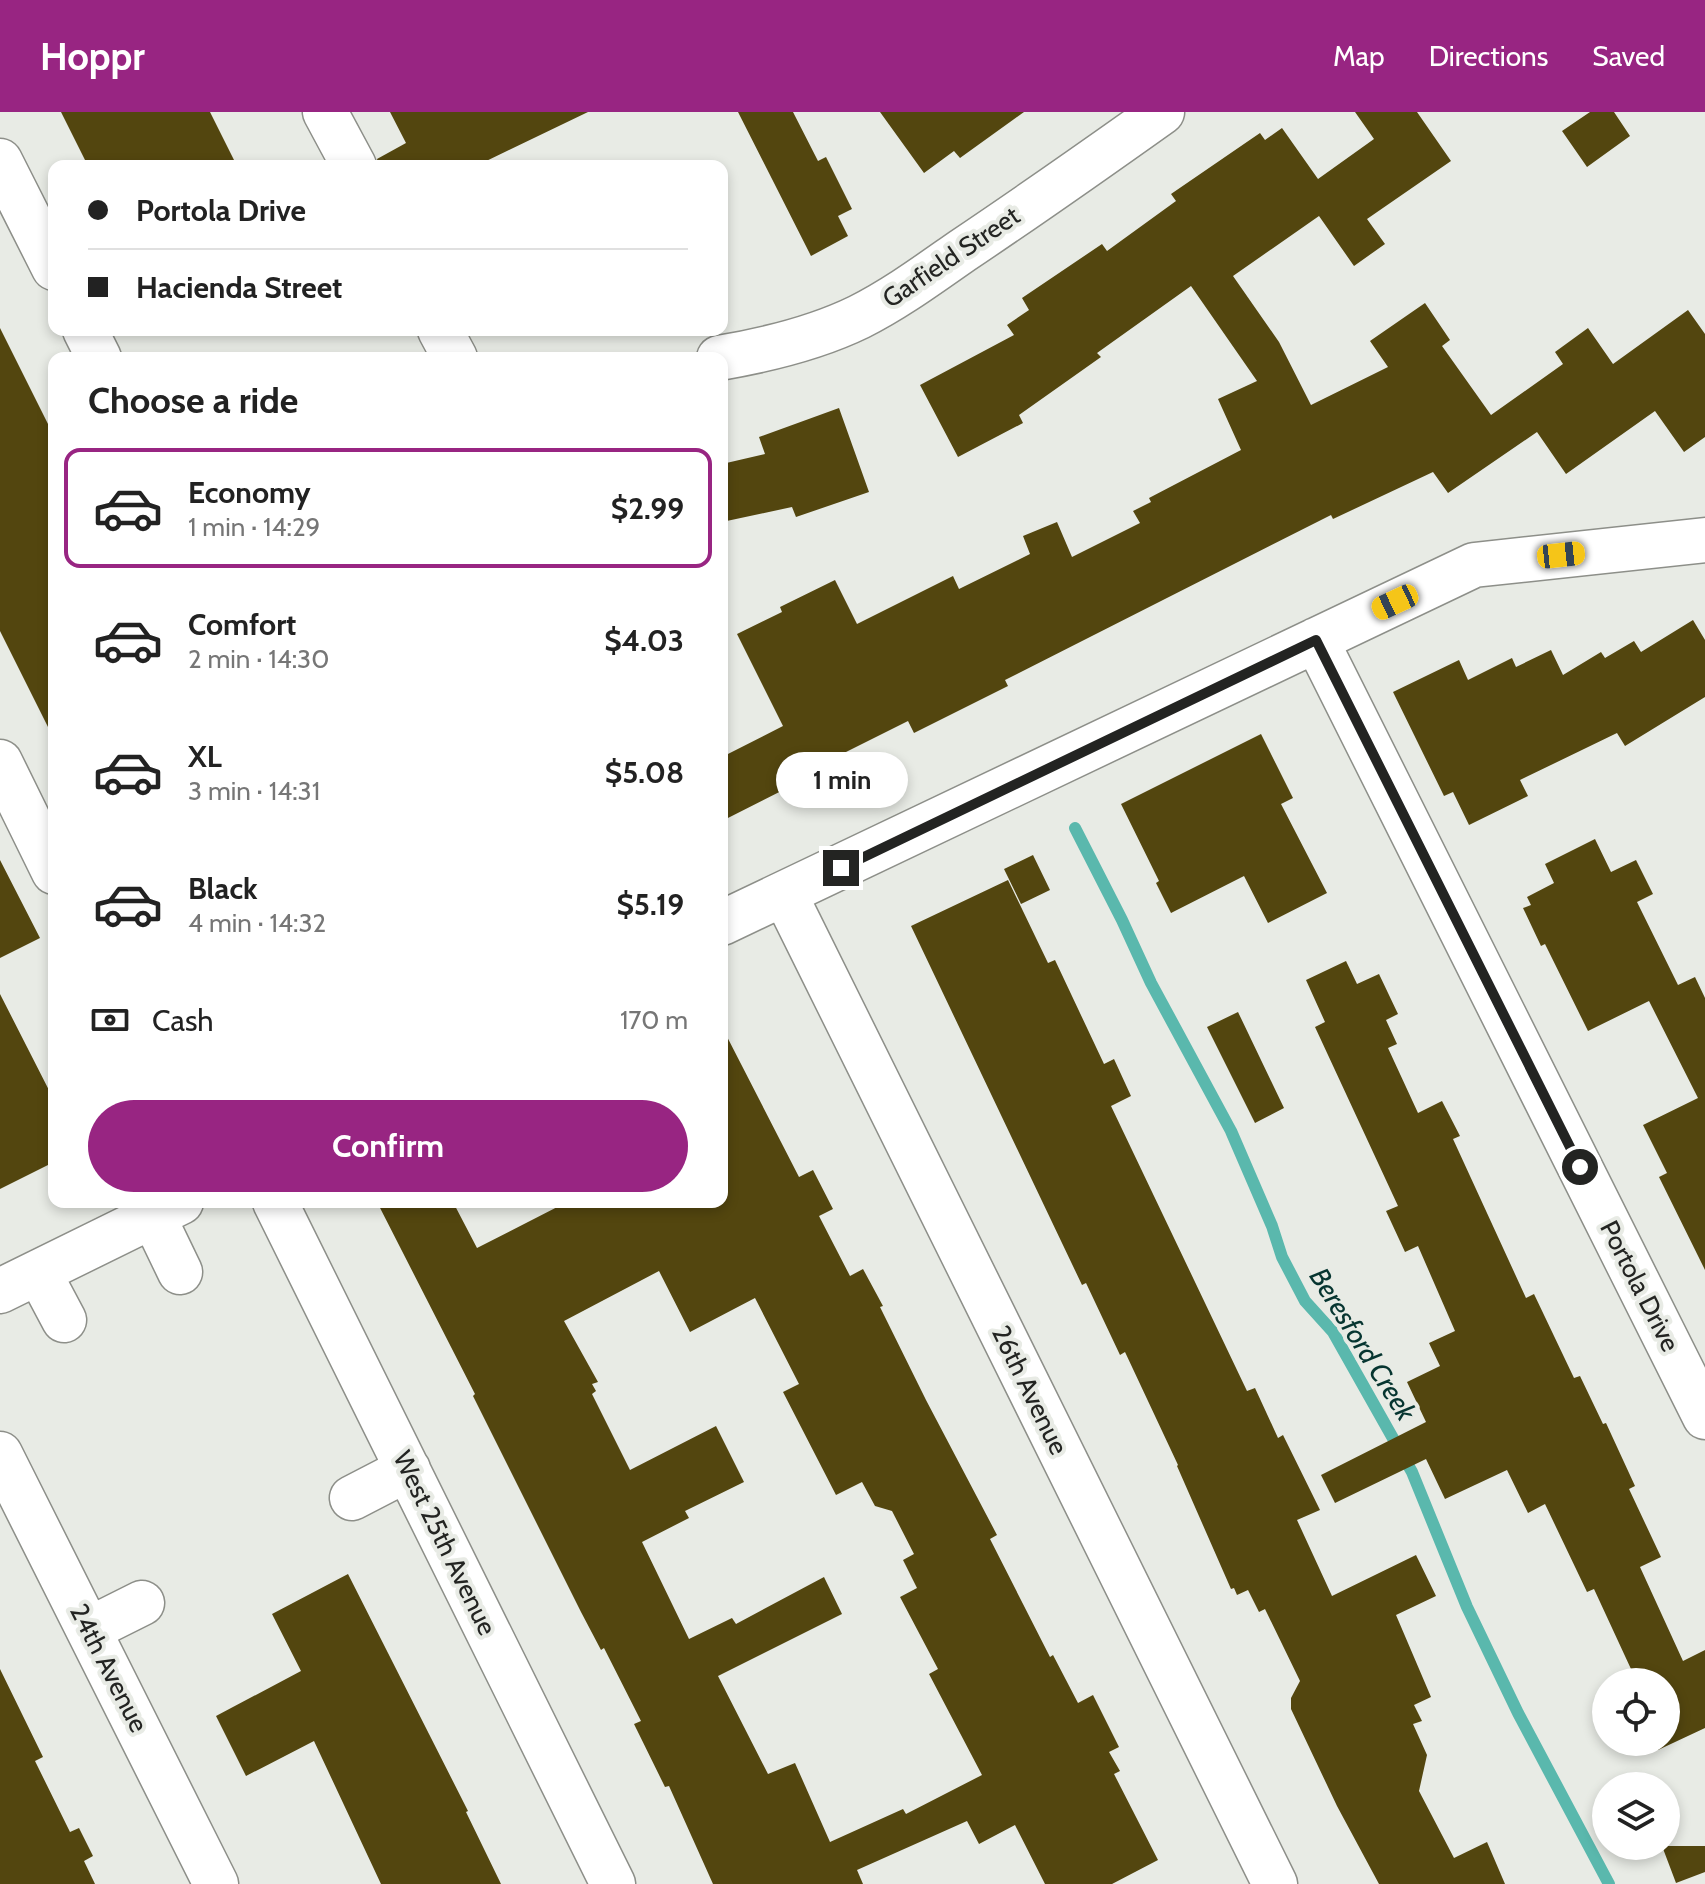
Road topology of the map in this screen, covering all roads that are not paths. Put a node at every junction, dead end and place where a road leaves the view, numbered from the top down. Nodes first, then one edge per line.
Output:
1 (325, 112) edge
2 (1162, 112) edge
3 (351, 160) edge
4 (0, 161) edge
5 (48, 256) edge
6 (728, 356) edge
7 (1705, 540) edge
8 (1316, 640) junction
9 (0, 762) edge
10 (48, 860) edge
11 (785, 895) junction
12 (728, 920) edge
13 (278, 1208) edge
14 (167, 1209) edge
15 (180, 1272) dead end
16 (39, 1273) junction
17 (0, 1291) edge
18 (64, 1320) dead end
19 (1705, 1417) edge
20 (0, 1454) edge
21 (408, 1469) junction
22 (352, 1498) dead end
23 (142, 1603) dead end
24 (90, 1629) junction
25 (216, 1884) edge
26 (613, 1884) edge
27 (1275, 1884) edge

1 - 3 street
2 - 6 street, Garfield Street
4 - 5 street
7 - 8 street
8 - 11 street
8 - 19 street, Portola Drive
9 - 10 street
11 - 12 street
11 - 27 street, 26th Avenue
13 - 21 street, West 25th Avenue
14 - 15 street
14 - 16 street
16 - 17 street
16 - 18 street
20 - 24 street, 24th Avenue
21 - 22 street
21 - 26 street, West 25th Avenue
23 - 24 street
24 - 25 street, 24th Avenue

